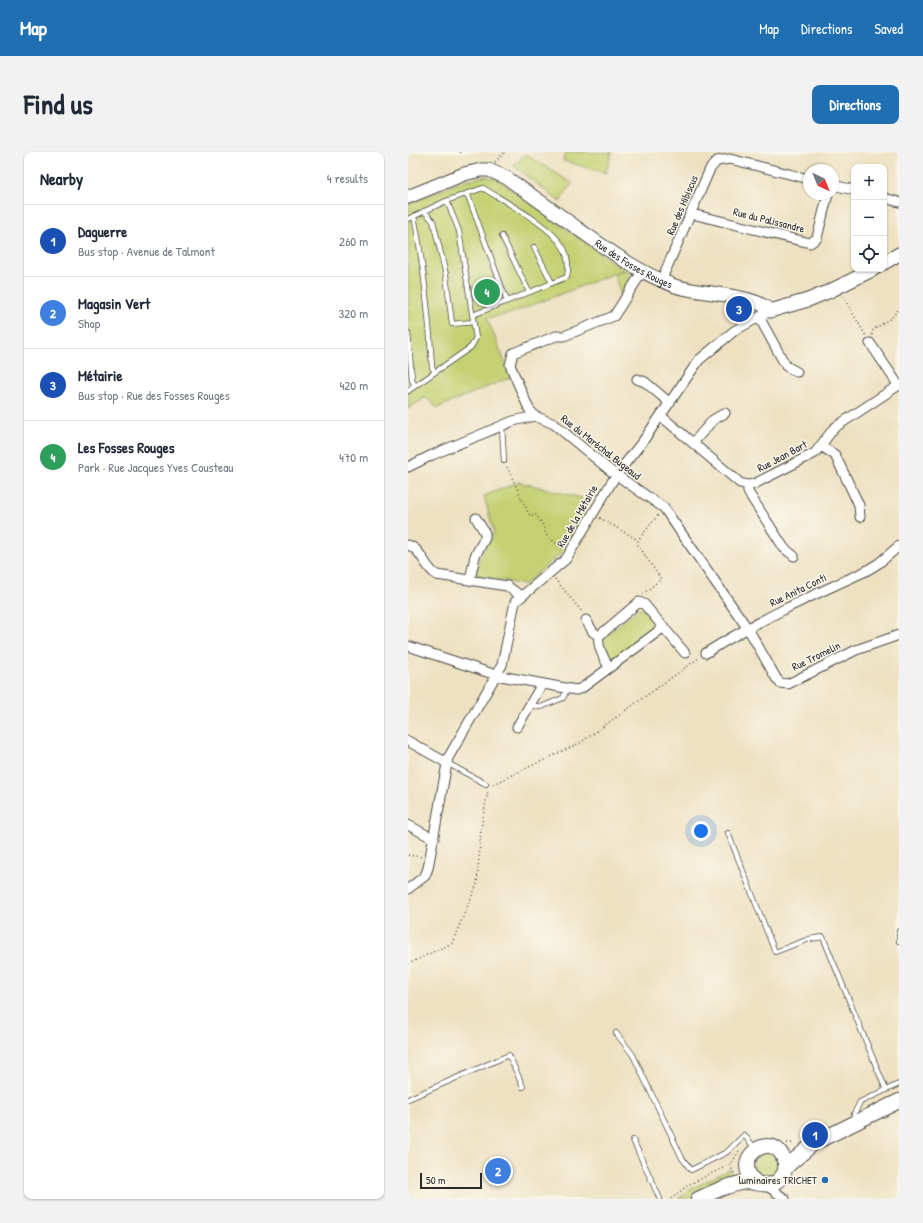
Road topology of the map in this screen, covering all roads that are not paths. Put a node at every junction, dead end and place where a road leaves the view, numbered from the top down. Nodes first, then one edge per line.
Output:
1 (803, 177) edge
2 (839, 186) edge
3 (851, 189) edge
4 (467, 193) junction
5 (408, 197) edge
6 (887, 199) edge
7 (826, 200) edge
8 (447, 201) junction
9 (899, 202) edge
10 (424, 211) junction
11 (692, 214) junction
12 (414, 216) junction
13 (408, 218) edge
14 (502, 236) dead end
15 (534, 247) dead end
16 (899, 254) edge
17 (887, 261) edge
18 (642, 272) junction
19 (868, 272) edge
20 (661, 281) junction
21 (552, 283) junction
22 (529, 292) junction
23 (507, 301) junction
24 (764, 314) junction
25 (473, 315) junction
26 (474, 322) junction
27 (408, 333) edge
28 (870, 343) road end
29 (435, 372) junction
30 (797, 372) dead end
31 (637, 379) dead end
32 (899, 385) edge
33 (415, 386) junction
34 (408, 391) edge
35 (670, 403) junction
36 (725, 413) dead end
37 (535, 416) junction
38 (661, 416) junction
39 (502, 426) junction
40 (693, 442) junction
41 (821, 446) junction
42 (504, 461) road end
43 (408, 467) edge
44 (616, 475) junction
45 (748, 485) junction
46 (860, 517) dead end
47 (476, 518) dead end
48 (408, 545) edge
49 (899, 546) edge
50 (794, 556) dead end
51 (470, 580) junction
52 (521, 596) junction
53 (586, 620) road end
54 (664, 627) junction
55 (747, 628) junction
56 (899, 635) edge
57 (599, 636) junction
58 (408, 646) edge
59 (685, 653) dead end
60 (706, 653) road end
61 (609, 667) junction
62 (496, 675) junction
63 (542, 684) junction
64 (567, 689) junction
65 (530, 705) junction
66 (517, 727) dead end
67 (408, 741) edge
68 (447, 763) junction
69 (486, 784) dead end
70 (408, 825) edge
71 (728, 833) dead end
72 (434, 839) junction
73 (408, 889) edge
74 (899, 931) edge
75 (899, 941) edge
76 (616, 1033) dead end
77 (899, 1084) edge
78 (523, 1087) dead end
79 (886, 1090) junction
80 (408, 1099) edge
81 (899, 1101) edge
82 (858, 1121) junction
83 (633, 1140) dead end
84 (814, 1143) junction
85 (756, 1149) junction
86 (776, 1149) junction
87 (747, 1164) junction
88 (783, 1172) junction
89 (761, 1183) junction
90 (713, 1192) junction
91 (660, 1199) edge
92 (698, 1199) edge
93 (785, 1199) edge

1 - 11 street, Rue des Hibiscus
2 - 3 street
4 - 8 lane
4 - 21 lane
4 - 23 lane
5 - 18 street, Rue des Fosses Rouges
6 - 9 street
7 - 11 street, Rue du Palissandre
8 - 10 lane
8 - 25 lane
10 - 12 lane
10 - 26 lane
11 - 20 street, Rue des Hibiscus
12 - 13 lane
12 - 29 lane
14 - 22 lane
15 - 21 lane
16 - 17 street
18 - 20 street, Rue des Fosses Rouges
18 - 37 street
19 - 24 street
20 - 24 street, Rue des Fosses Rouges
21 - 22 lane
22 - 23 lane
23 - 25 lane
24 - 30 street
24 - 35 street, Rue de la Métairie
25 - 26 lane
26 - 29 lane
27 - 33 lane
28 - 32 street
29 - 33 lane
31 - 35 street
32 - 41 street, Rue Jean Bart
33 - 34 lane
35 - 38 street, Rue de la Métairie
36 - 40 street
37 - 39 street
37 - 44 street, Rue du Maréchal Bugeaud
38 - 40 street
38 - 44 street, Rue de la Métairie
39 - 42 lane
39 - 43 street
40 - 45 street
41 - 45 street, Rue Jean Bart
41 - 46 street
44 - 52 street, Rue de la Métairie
44 - 55 street, Rue du Maréchal Bugeaud
45 - 50 street
47 - 51 street
48 - 51 street
49 - 55 street, Rue Anita Conti
51 - 52 street
52 - 62 street, Rue de la Métairie
53 - 57 street
54 - 57 street
54 - 59 street
54 - 61 street
55 - 56 street, Rue Tromelin
55 - 60 street, Rue Anita Conti
57 - 61 street
58 - 62 street
61 - 64 street
62 - 63 street
62 - 68 street, Rue de la Métairie
63 - 64 street
63 - 65 street
64 - 65 lane
65 - 66 street
67 - 68 street
68 - 69 lane
68 - 72 street, Rue de la Métairie
70 - 72 street
71 - 79 lane
72 - 73 street, Rue de la Métairie
74 - 75 lane
76 - 85 lane
77 - 79 lane
78 - 80 lane
79 - 82 lane
81 - 82 main road
82 - 84 main road
83 - 91 lane
84 - 86 main road
84 - 88 main road
85 - 86 main road
85 - 87 main road
86 - 88 main road
87 - 89 main road
87 - 90 main road
88 - 89 main road
88 - 93 street
89 - 90 main road
89 - 93 street
90 - 92 main road

